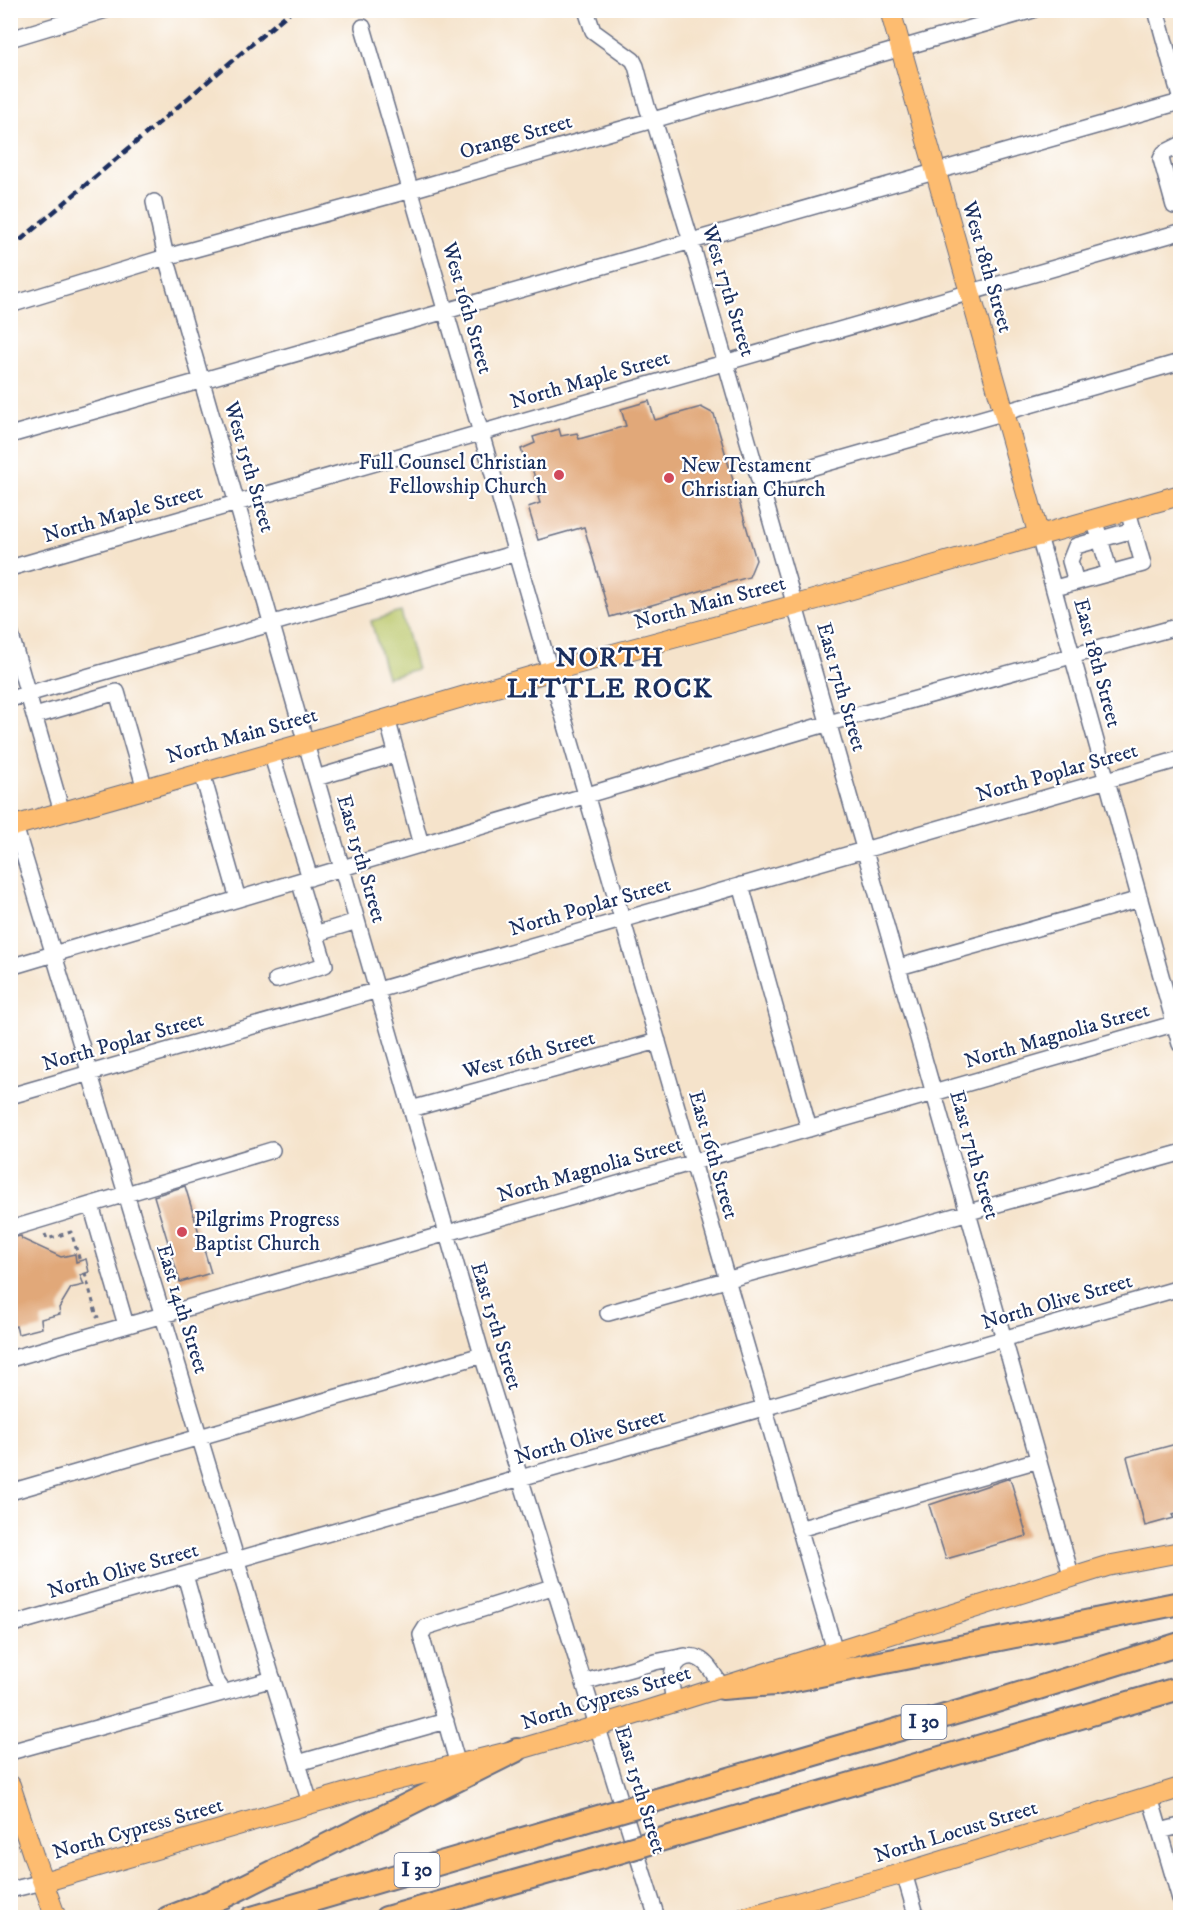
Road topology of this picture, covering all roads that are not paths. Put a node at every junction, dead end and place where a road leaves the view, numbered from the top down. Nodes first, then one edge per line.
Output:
1 (586, 10) edge
2 (890, 10) edge
3 (1033, 10) edge
4 (1156, 10) edge
5 (96, 12) edge
6 (363, 27) dead end
7 (10, 39) edge
8 (900, 48) junction
9 (1180, 100) edge
10 (652, 119) junction
11 (1180, 145) edge
12 (935, 171) junction
13 (411, 190) junction
14 (154, 202) dead end
15 (1174, 206) dead end
16 (1180, 232) edge
17 (691, 241) junction
18 (166, 257) junction
19 (970, 293) junction
20 (10, 304) edge
21 (446, 311) junction
22 (727, 362) junction
23 (1180, 362) edge
24 (202, 380) junction
25 (1004, 411) junction
26 (481, 433) junction
27 (10, 435) edge
28 (761, 482) junction
29 (1180, 495) edge
30 (237, 503) junction
31 (1128, 511) junction
32 (1097, 530) junction
33 (1133, 530) junction
34 (1039, 536) junction
35 (516, 553) junction
36 (10, 568) edge
37 (1110, 573) junction
38 (1076, 582) junction
39 (1055, 588) junction
40 (796, 605) junction
41 (272, 624) junction
42 (1180, 626) edge
43 (10, 632) edge
44 (1072, 655) junction
45 (550, 671) junction
46 (28, 694) junction
47 (10, 699) edge
48 (34, 716) junction
49 (387, 718) junction
50 (829, 723) junction
51 (306, 743) junction
52 (272, 753) junction
53 (397, 754) junction
54 (1180, 759) edge
55 (202, 773) junction
56 (316, 778) junction
57 (1107, 780) junction
58 (145, 789) junction
59 (586, 796) junction
60 (62, 812) junction
61 (13, 827) edge
62 (421, 845) junction
63 (865, 850) junction
64 (342, 868) junction
65 (306, 884) junction
66 (741, 885) junction
67 (1140, 898) junction
68 (238, 899) junction
69 (622, 920) junction
70 (357, 921) junction
71 (315, 934) junction
72 (53, 954) junction
73 (10, 967) edge
74 (898, 967) junction
75 (276, 980) dead end
76 (377, 991) junction
77 (1178, 1023) edge
78 (658, 1041) junction
79 (1180, 1044) edge
80 (89, 1074) junction
81 (934, 1093) junction
82 (10, 1096) edge
83 (411, 1109) junction
84 (809, 1129) junction
85 (272, 1149) dead end
86 (1180, 1153) edge
87 (693, 1162) junction
88 (125, 1194) junction
89 (91, 1205) junction
90 (968, 1213) junction
91 (10, 1229) edge
92 (447, 1233) junction
93 (727, 1280) junction
94 (1180, 1288) edge
95 (608, 1313) dead end
96 (162, 1315) junction
97 (126, 1325) junction
98 (1004, 1339) junction
99 (482, 1354) junction
100 (10, 1359) edge
101 (764, 1408) junction
102 (199, 1437) junction
103 (1038, 1460) junction
104 (521, 1478) junction
105 (10, 1492) edge
106 (799, 1529) junction
107 (1180, 1552) edge
108 (237, 1560) junction
109 (185, 1575) junction
110 (1072, 1578) junction
111 (555, 1586) junction
112 (1180, 1603) edge
113 (10, 1625) edge
114 (1180, 1644) edge
115 (835, 1652) junction
116 (685, 1656) junction
117 (273, 1679) junction
118 (584, 1682) junction
119 (722, 1688) junction
120 (1180, 1688) edge
121 (224, 1692) junction
122 (674, 1704) junction
123 (446, 1720) junction
124 (598, 1726) junction
125 (517, 1750) junction
126 (10, 1752) edge
127 (298, 1763) junction
128 (458, 1765) junction
129 (10, 1785) edge
130 (1180, 1788) edge
131 (1150, 1797) junction
132 (310, 1803) junction
133 (1180, 1826) edge
134 (1160, 1831) junction
135 (904, 1873) junction
136 (43, 1882) junction
137 (10, 1890) edge
138 (1180, 1899) edge
139 (56, 1917) edge
140 (168, 1917) edge
141 (252, 1917) edge
142 (386, 1917) edge
143 (657, 1917) edge
144 (744, 1917) edge
145 (917, 1917) edge

1 - 10 street, West 17th Street
2 - 8 main road, West 18th Street
3 - 8 street, Orange Street
4 - 9 street
5 - 7 street
6 - 13 street, West 16th Street
8 - 10 street, Orange Street
8 - 12 main road, West 18th Street
9 - 12 street
10 - 13 street, Orange Street
10 - 17 street, West 17th Street
11 - 15 street
12 - 17 street
12 - 19 main road, West 18th Street
13 - 18 street, Orange Street
13 - 21 street, West 16th Street
14 - 18 street, West 15th Street
16 - 19 street, North Maple Street
17 - 21 street
17 - 22 street, West 17th Street
18 - 20 street, Orange Street
18 - 24 street, West 15th Street
19 - 22 street, North Maple Street
19 - 25 main road, West 18th Street
21 - 24 street
21 - 26 street, West 16th Street
22 - 26 street, North Maple Street
22 - 28 street, West 17th Street
23 - 25 street
24 - 27 street
24 - 30 street, West 15th Street
25 - 28 street
25 - 34 main road, West 18th Street
26 - 30 street, North Maple Street
26 - 35 street, West 16th Street
28 - 40 street, West 17th Street
29 - 31 main road, North Main Street
30 - 36 street, North Maple Street
30 - 41 street, West 15th Street
31 - 32 main road, North Main Street
31 - 33 street
32 - 33 street
32 - 34 main road, North Main Street
32 - 37 street
32 - 38 street
33 - 37 street
34 - 39 street, East 18th Street
34 - 40 main road, North Main Street
35 - 41 street
35 - 45 street, West 16th Street
37 - 38 street
38 - 39 street
39 - 44 street, East 18th Street
40 - 45 main road, North Main Street
40 - 50 street, East 17th Street
41 - 46 street
41 - 51 street, West 15th Street
42 - 44 street
43 - 46 street
44 - 50 street
44 - 57 street, East 18th Street
45 - 49 main road, North Main Street
45 - 59 street, East 16th Street
46 - 47 street
46 - 48 street
48 - 58 street
48 - 60 street
49 - 51 main road, North Main Street
49 - 53 street
50 - 59 street
50 - 63 street, East 17th Street
51 - 52 main road, North Main Street
51 - 56 street, East 15th Street
52 - 55 main road, North Main Street
52 - 65 street
53 - 56 street
53 - 62 street
54 - 57 street, North Poplar Street
55 - 58 main road, North Main Street
55 - 68 street
56 - 64 street, East 15th Street
57 - 63 street, North Poplar Street
57 - 67 street, East 18th Street
58 - 60 main road, North Main Street
59 - 62 street
59 - 69 street, East 16th Street
60 - 61 main road, North Main Street
61 - 72 street, East 14th Street
62 - 64 street
63 - 66 street, North Poplar Street
63 - 74 street, East 17th Street
64 - 65 street
64 - 70 street, East 15th Street
65 - 68 street
65 - 71 street
66 - 69 street, North Poplar Street
66 - 84 street
67 - 74 street
67 - 77 street, East 18th Street
68 - 72 street
69 - 76 street, North Poplar Street
69 - 78 street, East 16th Street
70 - 71 street
70 - 76 street, East 15th Street
71 - 75 street
72 - 73 street
72 - 80 street, East 14th Street
74 - 81 street, East 17th Street
76 - 80 street, North Poplar Street
76 - 83 street, East 15th Street
77 - 79 street, East 18th Street
77 - 81 street, North Magnolia Street
78 - 83 street, West 16th Street
78 - 87 street, East 16th Street
80 - 82 street, North Poplar Street
80 - 88 street, East 14th Street
81 - 84 street, North Magnolia Street
81 - 90 street, East 17th Street
83 - 92 street, East 15th Street
84 - 87 street, North Magnolia Street
85 - 88 street
86 - 90 street
87 - 92 street, North Magnolia Street
87 - 93 street, East 16th Street
88 - 89 street
88 - 96 street, East 14th Street
89 - 91 street
89 - 97 street
90 - 93 street
90 - 98 street, East 17th Street
92 - 96 street, North Magnolia Street
92 - 99 street, East 15th Street
93 - 95 street
93 - 101 street, East 16th Street
94 - 98 street, North Olive Street
96 - 97 street, North Magnolia Street
96 - 102 street, East 14th Street
97 - 100 street, North Magnolia Street
98 - 101 street, North Olive Street
98 - 103 street, East 17th Street
99 - 102 street
99 - 104 street, East 15th Street
101 - 104 street, North Olive Street
101 - 106 street, East 16th Street
102 - 105 street
102 - 108 street, East 14th Street
103 - 106 street
103 - 110 street, East 17th Street
104 - 108 street, North Olive Street
104 - 111 street, East 15th Street
106 - 115 street, East 16th Street
107 - 110 main road, North Cypress Street
108 - 109 street, North Olive Street
108 - 117 street, East 14th Street
109 - 113 street, North Olive Street
109 - 121 street
110 - 115 main road, North Cypress Street
111 - 118 street, East 15th Street
111 - 123 street
112 - 119 highway
114 - 141 highway, I 30, bridge
115 - 119 main road, North Cypress Street
116 - 118 street
116 - 119 street
116 - 122 street
117 - 121 street
117 - 127 street, East 14th Street
118 - 124 street, East 15th Street
119 - 122 main road, North Cypress Street
120 - 142 highway, I 30, bridge
121 - 126 street
122 - 124 main road, North Cypress Street
123 - 127 street
123 - 128 street
124 - 125 main road, North Cypress Street
124 - 143 street, East 15th Street
125 - 128 main road, North Cypress Street
125 - 140 highway
127 - 132 street, East 14th Street
128 - 132 main road, North Cypress Street
129 - 136 main road
130 - 131 main road, North Locust Street
131 - 134 street
131 - 135 main road, North Locust Street
132 - 136 main road, North Cypress Street
133 - 134 street
134 - 138 street
135 - 144 main road, North Locust Street
135 - 145 street
136 - 137 street
136 - 139 main road

